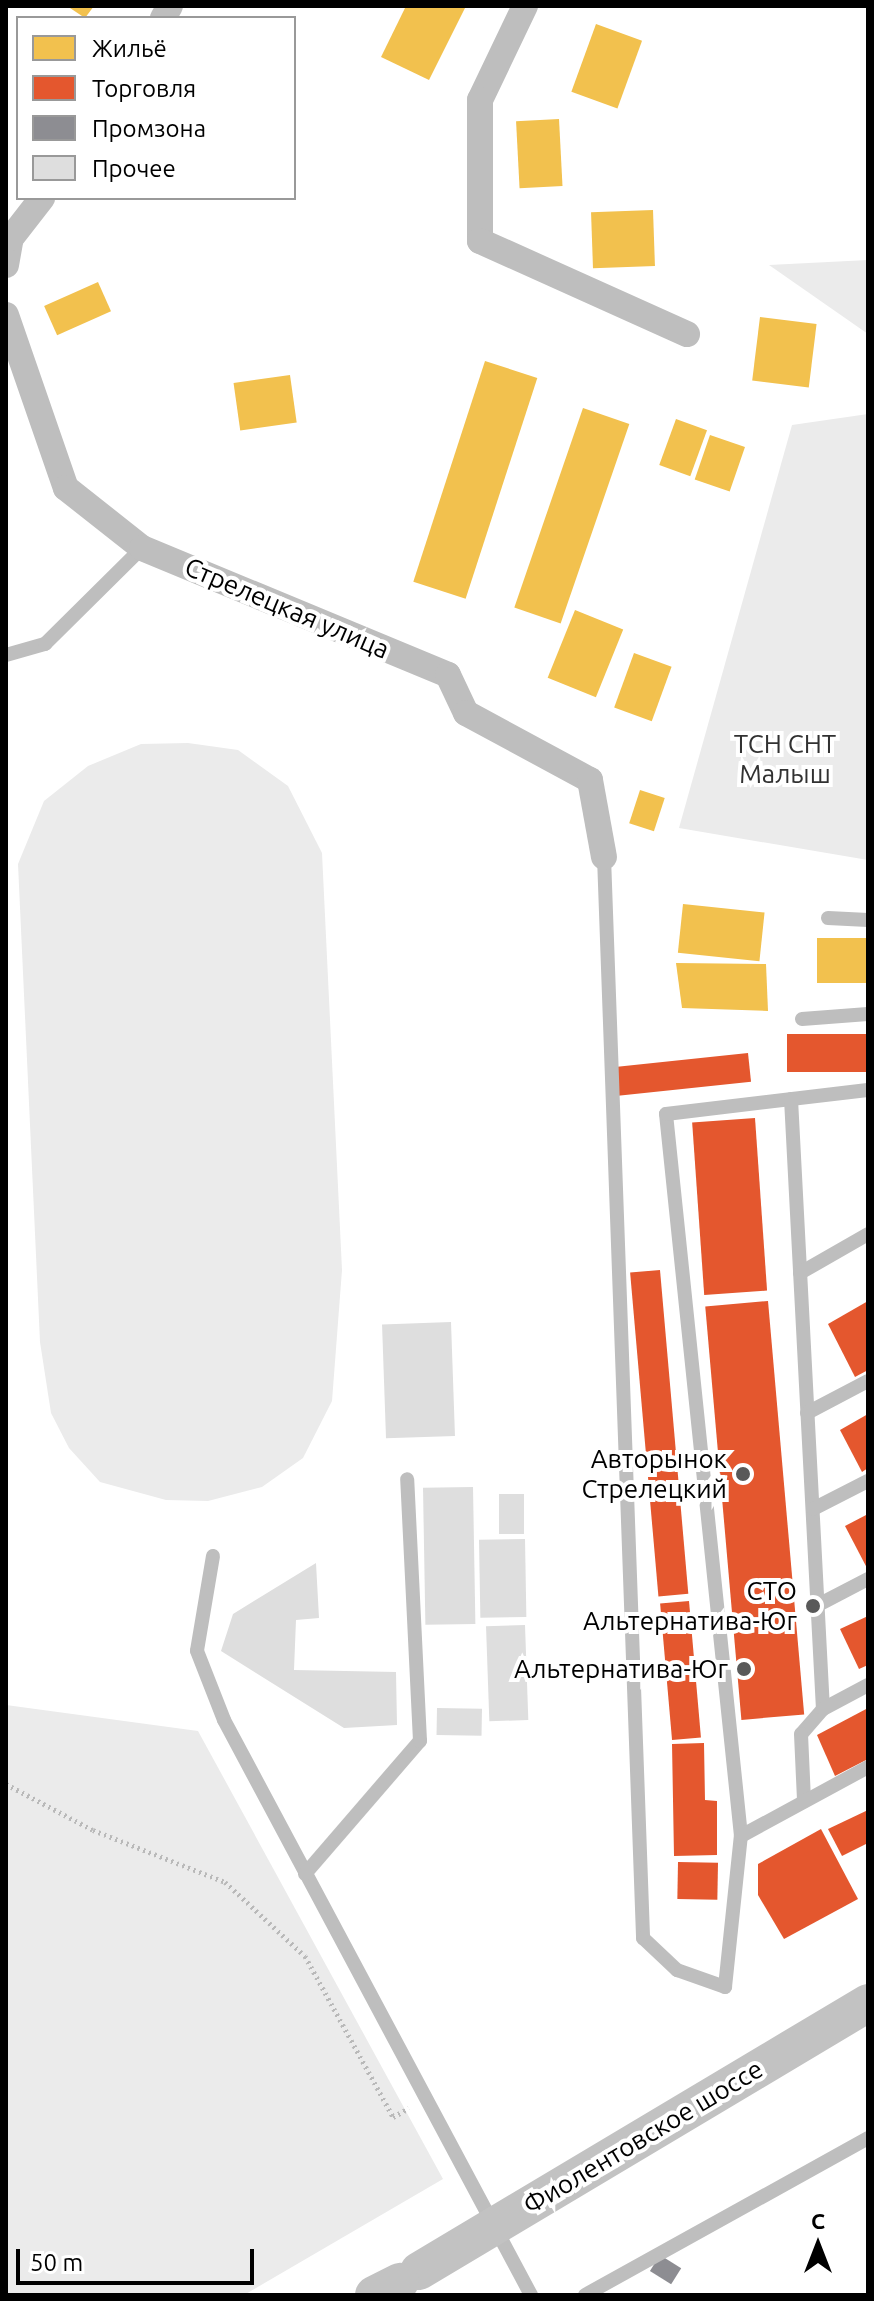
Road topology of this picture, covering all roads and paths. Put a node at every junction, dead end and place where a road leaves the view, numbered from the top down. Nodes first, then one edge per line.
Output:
1 (525, 6) edge
2 (40, 200) edge
3 (6, 265) edge
4 (6, 315) edge
5 (687, 334) dead end
6 (142, 548) junction
7 (6, 655) edge
8 (604, 857) joint
9 (828, 918) dead end
10 (868, 920) edge
11 (868, 1014) edge
12 (802, 1019) dead end
13 (868, 1090) edge
14 (791, 1099) junction
15 (868, 1234) edge
16 (800, 1273) junction
17 (868, 1381) edge
18 (807, 1413) junction
19 (407, 1479) dead end
20 (868, 1481) edge
21 (813, 1509) junction
22 (213, 1556) dead end
23 (868, 1579) edge
24 (818, 1605) junction
25 (868, 1685) edge
26 (823, 1709) junction
27 (868, 1767) edge
28 (6, 1784) edge
29 (804, 1801) junction
30 (741, 1836) junction
31 (305, 1874) junction
32 (868, 2003) edge
33 (424, 2100) junction
34 (868, 2138) edge
35 (492, 2230) junction
36 (416, 2283) edge
37 (374, 2295) edge
38 (385, 2295) edge
39 (531, 2295) edge
40 (585, 2295) edge

1 - 5 street
2 - 3 street
4 - 6 street, Стрелецкая улица
6 - 7 lane
6 - 8 street, Стрелецкая улица
8 - 30 lane
9 - 10 lane
11 - 12 lane
13 - 14 lane
14 - 16 lane
14 - 30 lane
15 - 16 lane
16 - 18 lane
17 - 18 lane
18 - 21 lane
19 - 31 lane
20 - 21 lane
21 - 24 lane
22 - 31 lane
23 - 24 lane
24 - 26 lane
25 - 26 lane
26 - 29 lane
27 - 29 lane
28 - 33 path
29 - 30 lane
31 - 33 lane
32 - 35 main road, Фиолентовское шоссе
33 - 35 lane
34 - 40 lane
35 - 36 main road, Фиолентовское шоссе
35 - 39 lane
37 - 38 main road

